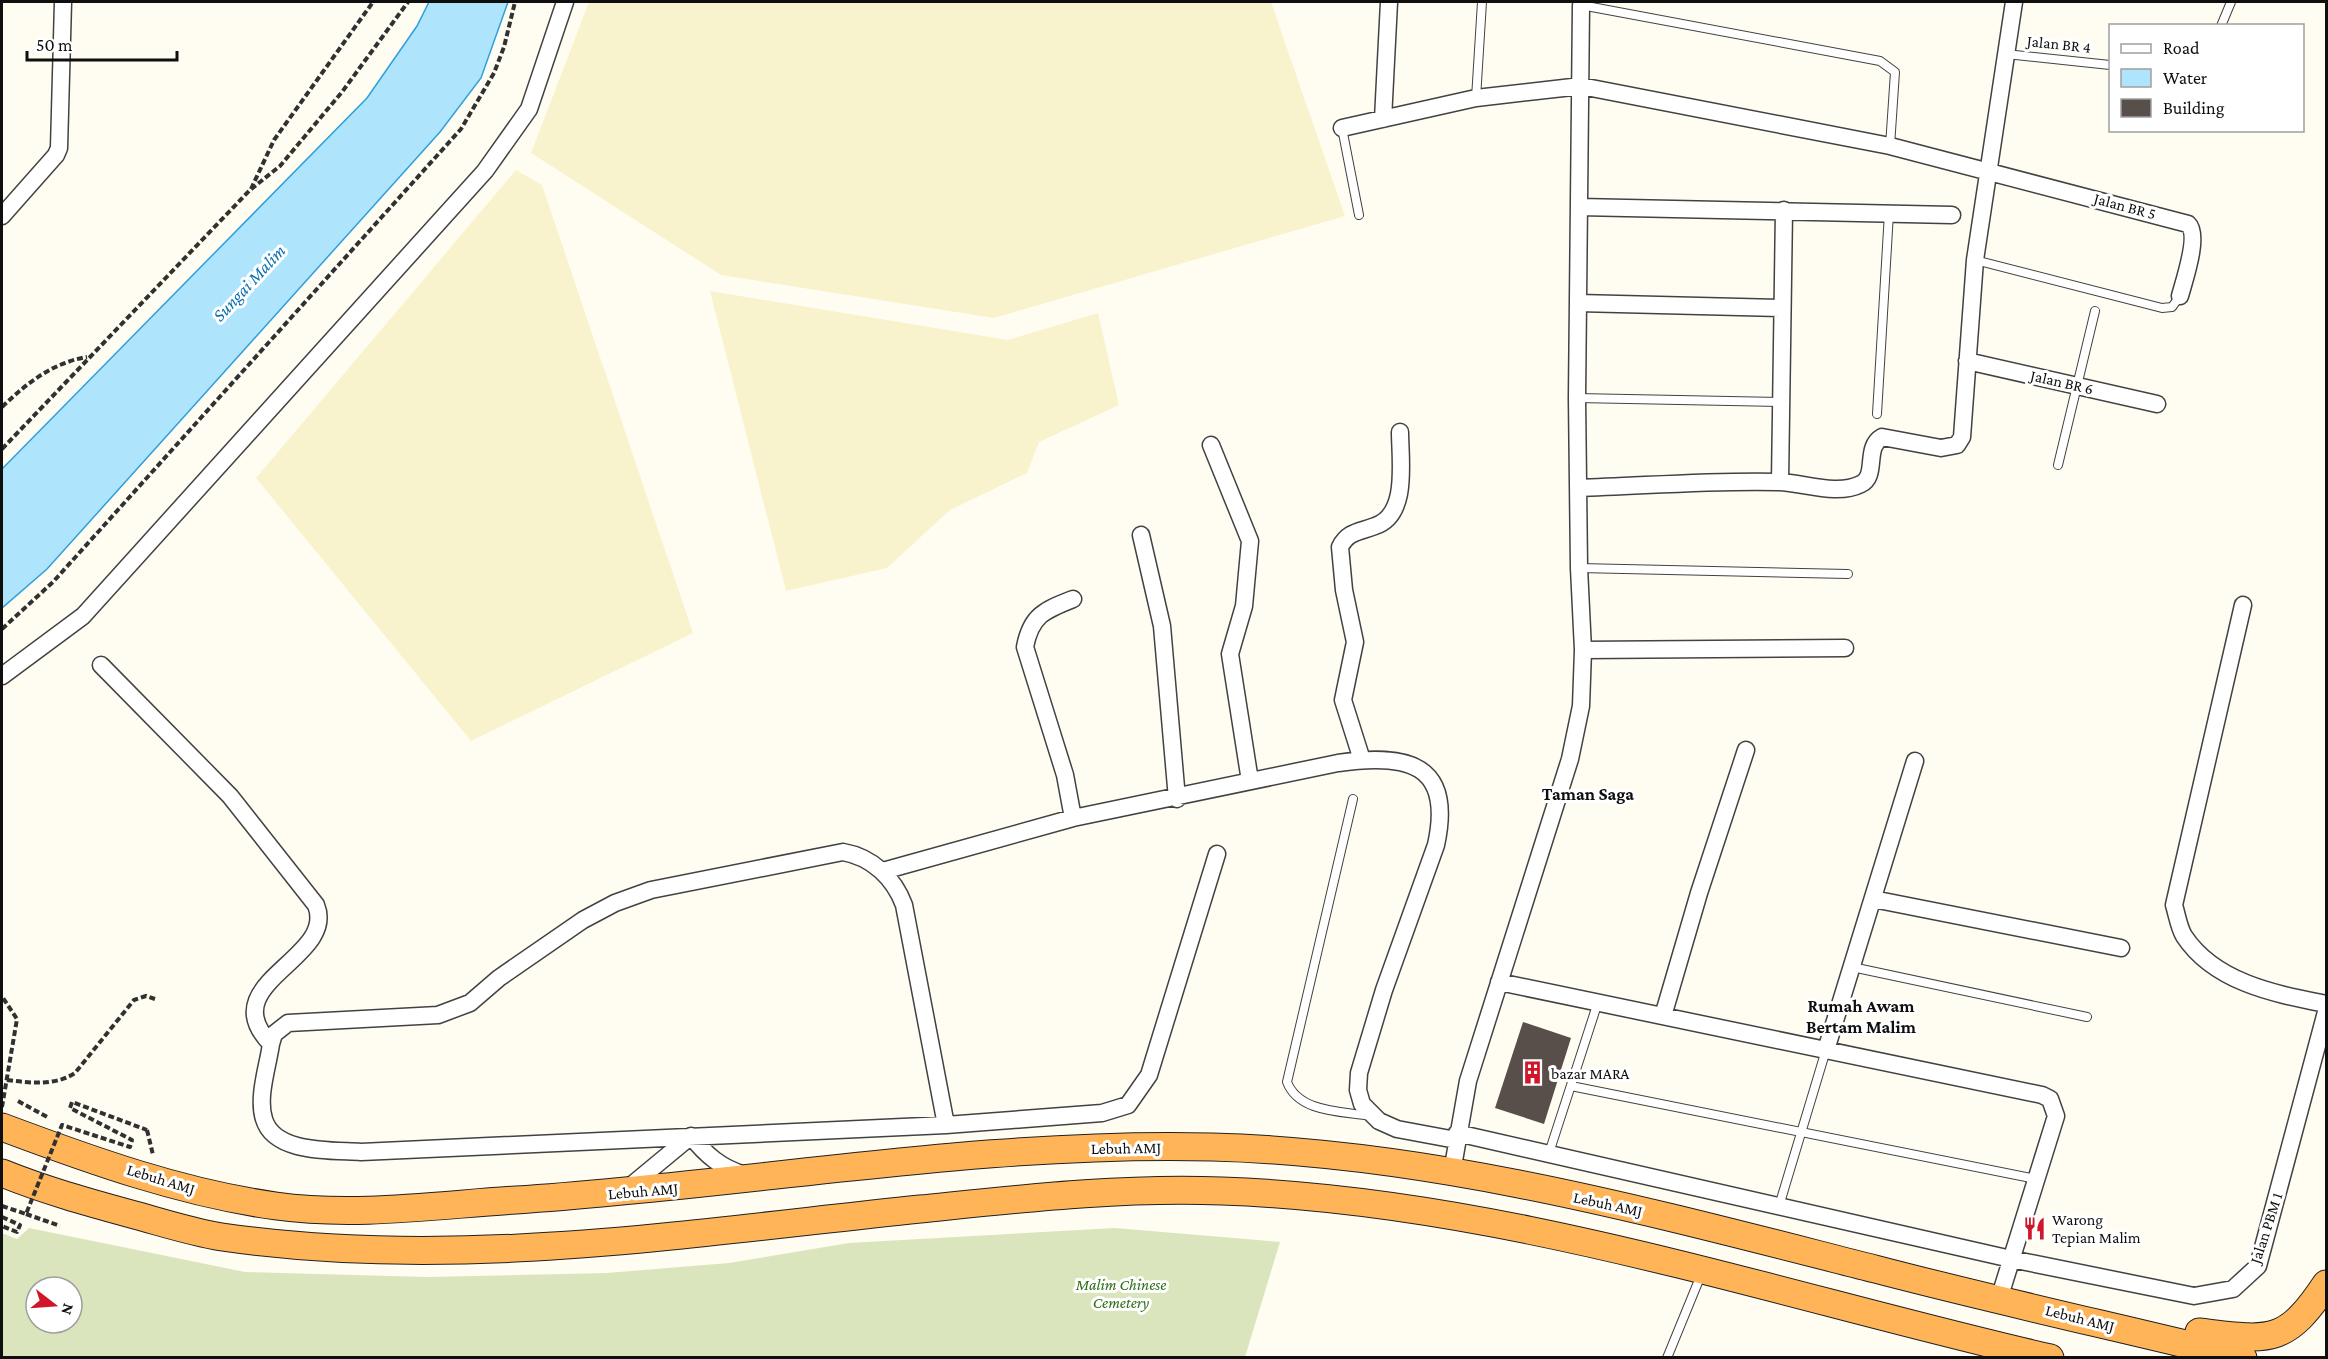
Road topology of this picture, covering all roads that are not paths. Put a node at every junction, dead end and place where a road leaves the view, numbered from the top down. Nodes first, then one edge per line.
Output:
1 (63, 2) edge
2 (565, 2) edge
3 (1389, 2) edge
4 (1482, 2) edge
5 (2014, 2) edge
6 (2231, 2) edge
7 (1581, 4) joint
8 (2222, 24) edge
9 (2005, 54) junction
10 (2109, 64) edge
11 (1581, 86) junction
12 (1476, 98) junction
13 (1383, 119) junction
14 (1342, 128) joint
15 (1890, 146) junction
16 (1987, 170) junction
17 (1579, 207) junction
18 (1784, 210) junction
19 (1889, 213) junction
20 (1359, 215) dead end
21 (1952, 215) dead end
22 (2, 216) edge
23 (1975, 260) junction
24 (2180, 297) joint
25 (1578, 303) junction
26 (1782, 308) junction
27 (2095, 311) dead end
28 (1967, 361) junction
29 (2078, 386) junction
30 (1577, 398) junction
31 (1782, 402) junction
32 (2157, 404) dead end
33 (1877, 414) dead end
34 (1400, 432) dead end
35 (1211, 445) dead end
36 (2058, 465) dead end
37 (1780, 482) junction
38 (1578, 488) junction
39 (1141, 535) dead end
40 (1579, 568) junction
41 (1848, 574) dead end
42 (1073, 599) dead end
43 (2243, 605) dead end
44 (1845, 648) dead end
45 (1583, 650) junction
46 (101, 665) dead end
47 (2, 676) edge
48 (1746, 750) dead end
49 (1362, 760) junction
50 (1916, 761) dead end
51 (1250, 781) junction
52 (1177, 799) junction
53 (1353, 799) dead end
54 (1073, 818) junction
55 (1217, 854) dead end
56 (883, 871) junction
57 (1873, 899) junction
58 (2121, 948) dead end
59 (1852, 967) junction
60 (1499, 982) junction
61 (1598, 1002) junction
62 (2326, 1004) edge
63 (2326, 1012) edge
64 (1663, 1016) junction
65 (2087, 1017) dead end
66 (271, 1044) junction
67 (1826, 1050) junction
68 (1571, 1086) junction
69 (1374, 1117) junction
70 (946, 1125) junction
71 (2, 1126) edge
72 (1801, 1132) junction
73 (691, 1136) junction
74 (1456, 1136) junction
75 (1548, 1153) junction
76 (1452, 1172) junction
77 (2, 1173) edge
78 (758, 1179) junction
79 (2036, 1179) junction
80 (622, 1193) junction
81 (1779, 1206) junction
82 (2011, 1259) junction
83 (1702, 1270) junction
84 (2326, 1284) edge
85 (1999, 1299) junction
86 (2070, 1316) junction
87 (1667, 1358) edge
88 (2050, 1358) edge
89 (2243, 1358) edge

1 - 22 street
2 - 47 street
3 - 13 street
4 - 12 lane
5 - 9 street
6 - 8 lane
7 - 11 street
7 - 15 lane
9 - 10 lane, Jalan BR 4
9 - 16 street
11 - 12 street
11 - 15 street
11 - 17 street
12 - 13 street
13 - 14 street
14 - 20 lane
15 - 16 street
16 - 23 street
16 - 24 street, Jalan BR 5
17 - 18 street
17 - 25 street
18 - 19 street
18 - 26 street
19 - 21 street
19 - 33 lane
23 - 24 lane
23 - 28 street
25 - 26 street
25 - 30 street
26 - 31 street
27 - 29 lane
28 - 29 street, Jalan BR 6
28 - 37 street
29 - 32 street, Jalan BR 6
29 - 36 lane
30 - 31 lane
30 - 38 street
31 - 37 street
34 - 49 street
35 - 51 street
37 - 38 street
38 - 40 street
39 - 52 street
40 - 41 lane
40 - 45 street
42 - 54 street
43 - 62 street
44 - 45 street
45 - 60 street
46 - 66 street
48 - 64 street
49 - 51 street
49 - 69 street
50 - 57 street
51 - 52 street
52 - 54 street
53 - 69 lane
54 - 56 street
55 - 70 street
56 - 66 street
56 - 70 street
57 - 58 street
57 - 59 street
59 - 65 lane
59 - 67 street
60 - 61 street
60 - 74 street
61 - 64 street
61 - 68 lane
63 - 82 street, Jalan PBM 1
64 - 67 street
66 - 73 street
67 - 72 lane
67 - 79 street
68 - 72 lane
68 - 75 lane
69 - 74 street, Jalan PBM 1
70 - 73 street
71 - 80 highway, Lebuh AMJ
72 - 79 lane
72 - 81 lane
73 - 78 street
73 - 80 street
74 - 75 street, Jalan PBM 1
74 - 76 street
75 - 81 street, Jalan PBM 1
76 - 78 highway, Lebuh AMJ
76 - 85 highway, Lebuh AMJ
77 - 83 highway
78 - 80 highway, Lebuh AMJ
79 - 82 street
81 - 82 street, Jalan PBM 1
82 - 85 street
83 - 87 lane
83 - 88 highway
84 - 86 highway
85 - 86 highway, Lebuh AMJ
86 - 89 highway, Lebuh AMJ

